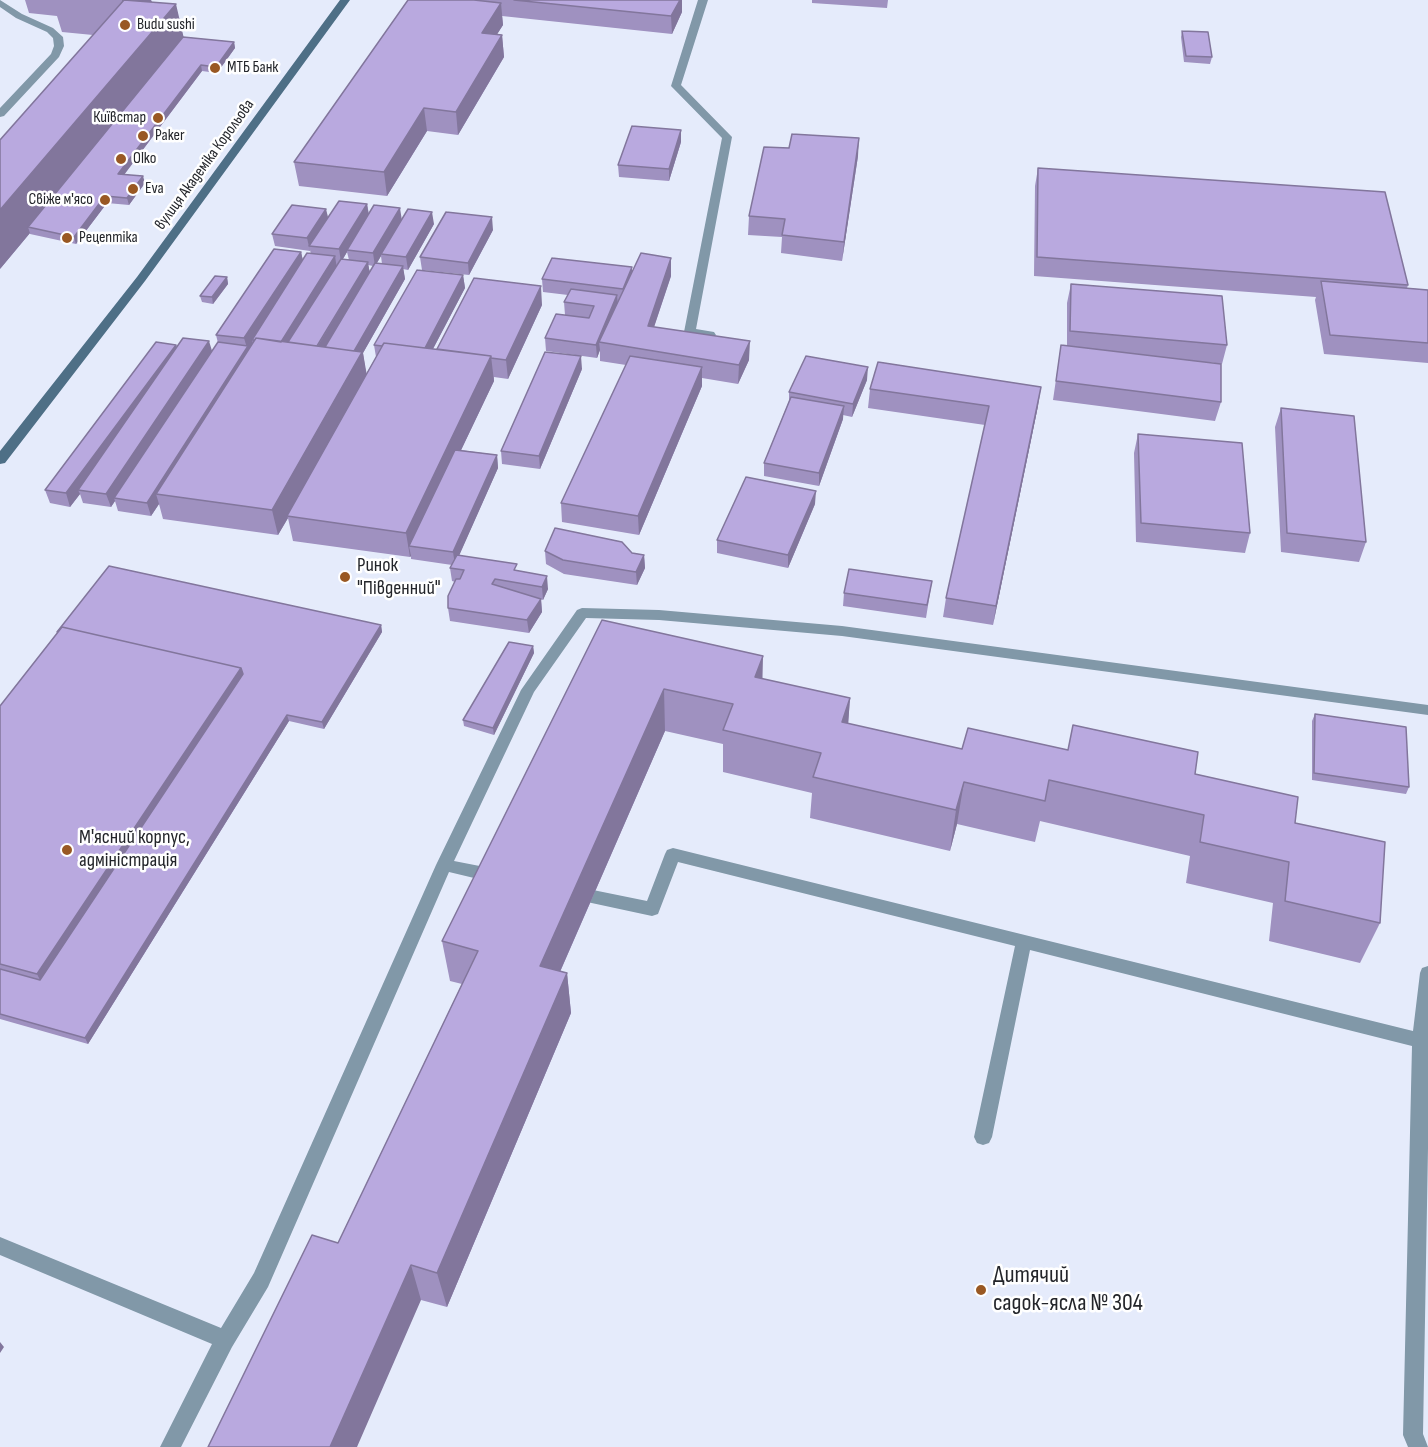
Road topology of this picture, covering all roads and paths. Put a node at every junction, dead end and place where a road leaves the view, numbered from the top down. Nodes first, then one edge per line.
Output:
1 (345, 0) edge
2 (703, 0) edge
3 (0, 3) edge
4 (0, 114) edge
5 (725, 338) edge
6 (0, 460) edge
7 (1428, 710) edge
8 (444, 866) junction
9 (501, 877) edge
10 (593, 897) edge
11 (1024, 941) junction
12 (1428, 973) edge
13 (1421, 1041) junction
14 (1424, 1136) edge
15 (983, 1137) dead end
16 (0, 1246) edge
17 (225, 1340) junction
18 (170, 1447) edge
19 (1419, 1447) edge

1 - 6 main road, вулиця Академіка Корольова
2 - 5 lane
3 - 4 lane
7 - 8 lane
8 - 9 lane
8 - 17 lane
10 - 11 lane
11 - 13 lane
11 - 15 lane
12 - 13 lane
13 - 14 lane
14 - 19 lane
16 - 17 lane
17 - 18 lane

